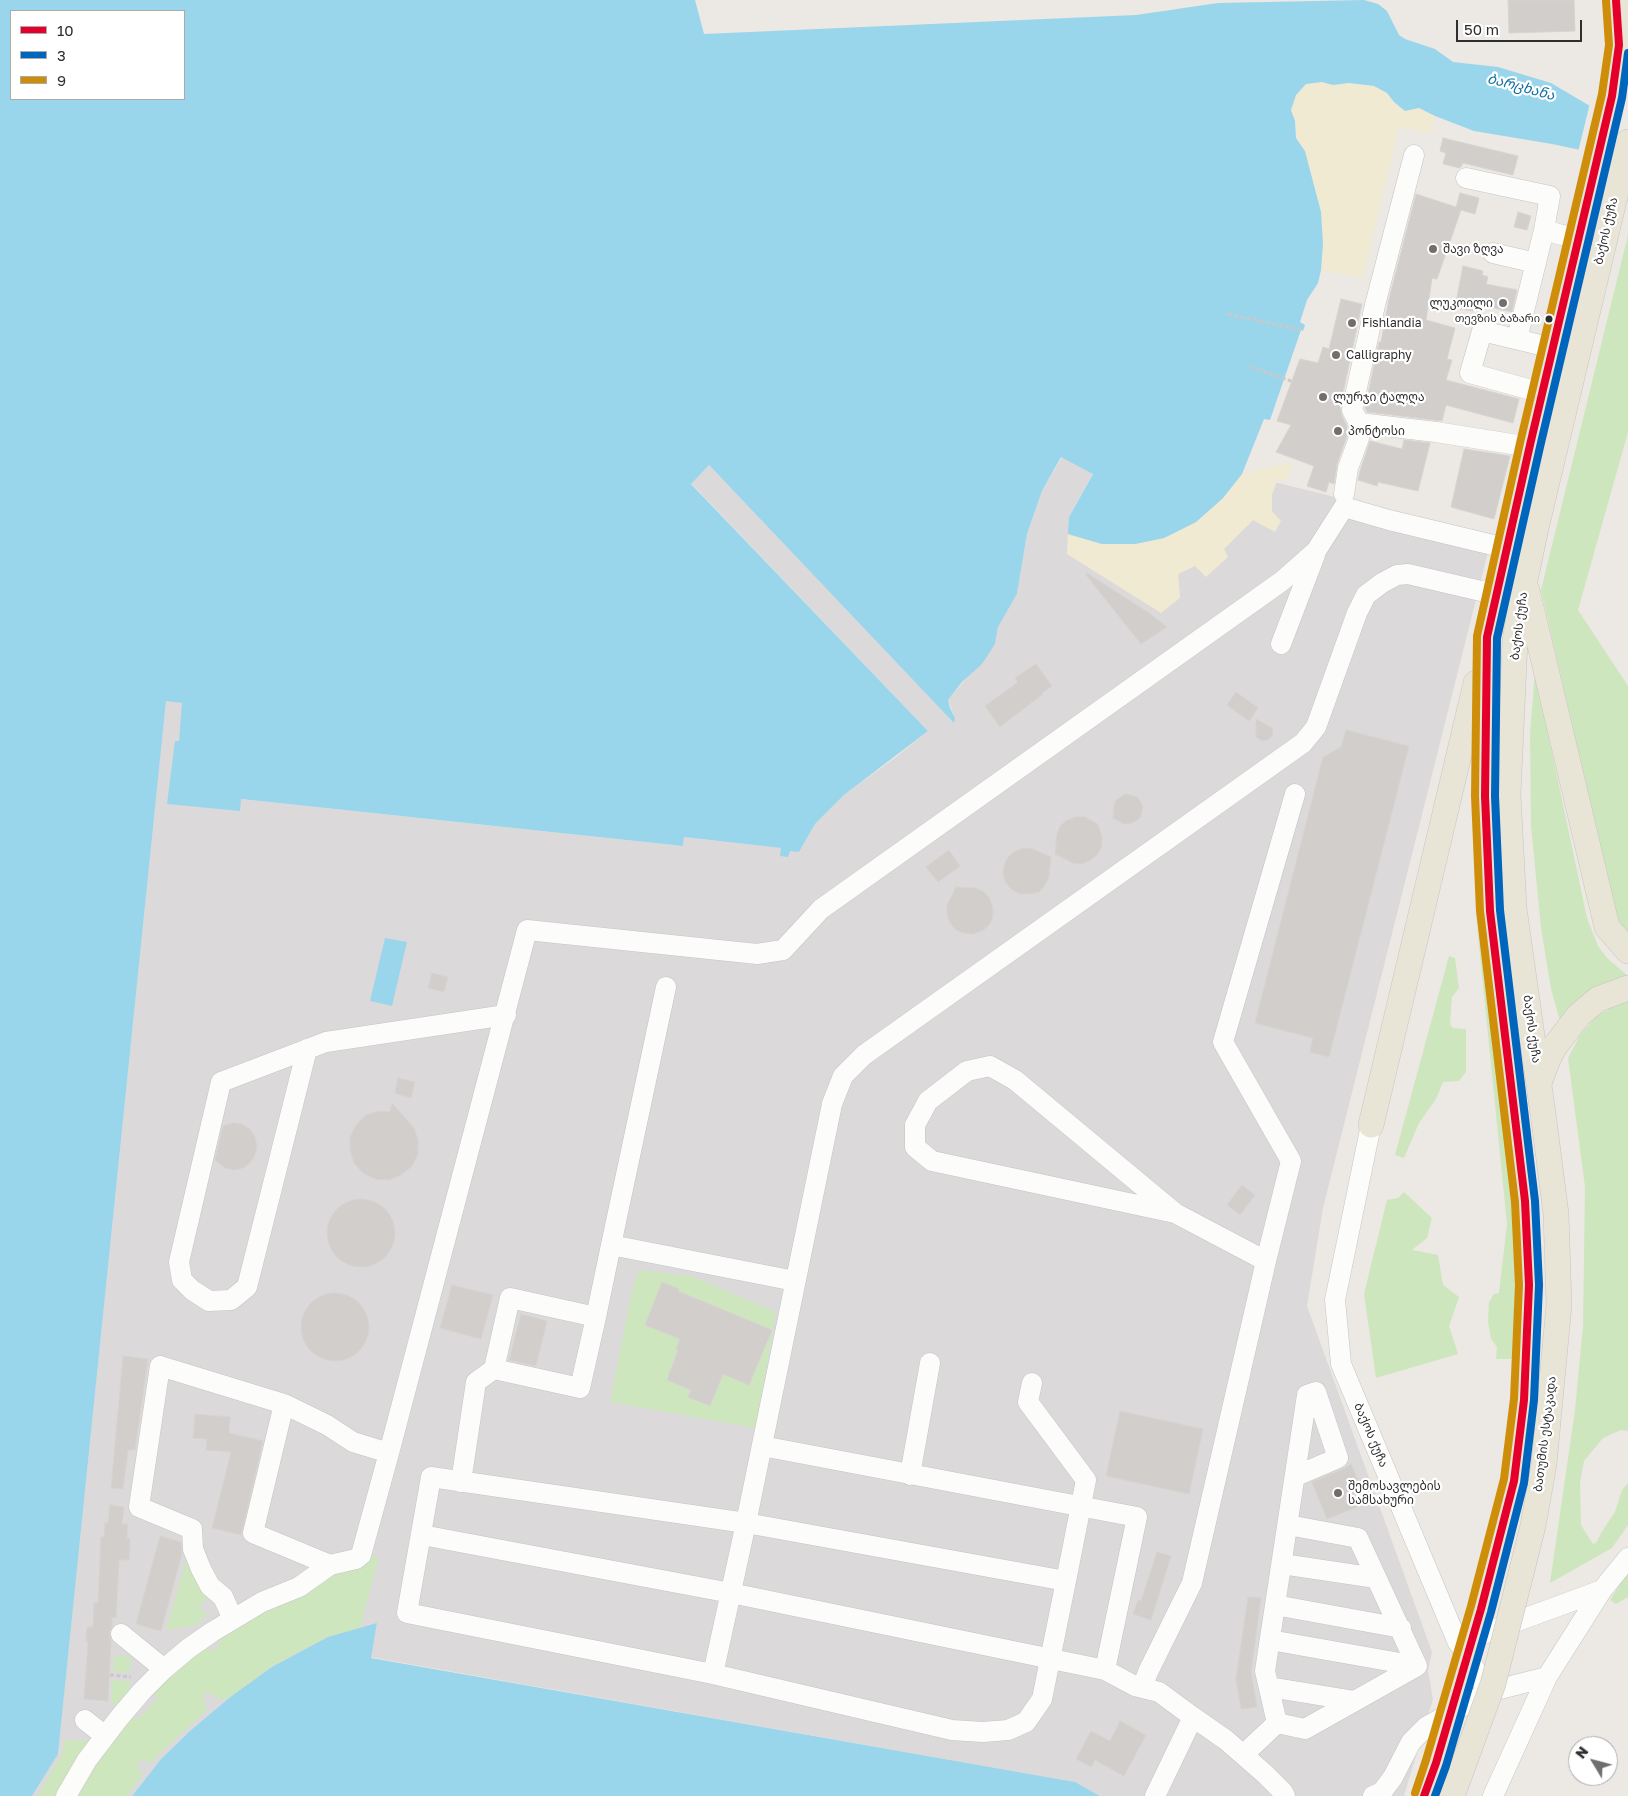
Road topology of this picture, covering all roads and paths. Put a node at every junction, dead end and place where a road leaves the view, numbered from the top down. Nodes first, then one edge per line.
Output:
1 (1616, 0) edge
2 (1623, 48) edge
3 (1628, 142) edge
4 (1414, 155) dead end
5 (1466, 178) dead end
6 (1544, 230) junction
7 (1578, 237) junction
8 (1493, 253) dead end
9 (1536, 263) junction
10 (1228, 314) dead end
11 (1301, 330) dead end
12 (1516, 339) junction
13 (1553, 348) junction
14 (1251, 367) dead end
15 (1291, 382) dead end
16 (1542, 393) junction
17 (1359, 423) junction
18 (1530, 445) junction
19 (1344, 494) dead end
20 (1506, 550) junction
21 (1316, 552) junction
22 (1525, 580) junction
23 (1498, 588) junction
24 (1487, 637) junction
25 (1281, 644) dead end
26 (1295, 794) dead end
27 (1628, 952) edge
28 (666, 987) dead end
29 (1628, 988) edge
30 (506, 1015) junction
31 (307, 1049) junction
32 (1540, 1083) junction
33 (1544, 1121) joint
34 (1371, 1125) joint
35 (1517, 1126) joint
36 (1175, 1213) junction
37 (611, 1245) junction
38 (1266, 1260) junction
39 (795, 1281) junction
40 (596, 1317) junction
41 (930, 1363) dead end
42 (494, 1369) junction
43 (1032, 1383) dead end
44 (284, 1404) junction
45 (762, 1446) junction
46 (389, 1453) junction
47 (910, 1475) junction
48 (1296, 1476) dead end
49 (462, 1482) junction
50 (1081, 1506) junction
51 (746, 1522) junction
52 (1288, 1525) junction
53 (422, 1535) junction
54 (1628, 1558) edge
55 (1282, 1564) junction
56 (330, 1566) junction
57 (1376, 1578) junction
58 (1066, 1581) junction
59 (1602, 1590) junction
60 (731, 1593) junction
61 (1276, 1605) junction
62 (233, 1619) junction
63 (1400, 1628) junction
64 (121, 1634) dead end
65 (1270, 1640) junction
66 (1458, 1643) junction
67 (1050, 1659) junction
68 (1417, 1666) junction
69 (164, 1669) junction
70 (1105, 1670) junction
71 (713, 1674) junction
72 (1547, 1677) junction
73 (1269, 1687) junction
74 (1142, 1688) junction
75 (1488, 1692) junction
76 (1354, 1701) junction
77 (1193, 1717) junction
78 (85, 1720) dead end
79 (1277, 1723) junction
80 (105, 1736) junction
81 (1243, 1755) junction
82 (1166, 1771) junction
83 (66, 1796) edge
84 (1141, 1796) edge
85 (1154, 1796) edge
86 (1284, 1796) edge
87 (1373, 1796) edge
88 (1424, 1796) edge
89 (1452, 1796) edge
90 (1493, 1796) edge

1 - 2 main road, ბაქოს ქუჩა
2 - 7 main road, ბაქოს ქუჩა
3 - 22 main road, ბაქოს ქუჩა
4 - 17 street
5 - 6 street
6 - 7 street
6 - 9 street
7 - 13 main road, ბაქოს ქუჩა
8 - 9 street
9 - 12 street
10 - 11 path
12 - 13 street
12 - 16 street
13 - 16 main road, ბაქოს ქუჩა
14 - 15 path
16 - 18 main road, ბაქოს ქუჩა
17 - 18 street
17 - 19 street
18 - 20 main road, ბაქოს ქუჩა
20 - 21 street
20 - 23 main road, ბაქოს ქუჩა
21 - 25 street
21 - 30 street
22 - 27 main road
22 - 32 main road, ბაქოს ქუჩა
23 - 24 main road, ბაქოს ქუჩა
23 - 39 street
24 - 34 main road
24 - 35 main road, ბაქოს ქუჩა
26 - 38 street
28 - 37 street
29 - 32 main road
30 - 31 street
30 - 46 street
31 - 31 street
32 - 33 main road, ბაქოს ქუჩა
33 - 89 main road, ბათუმის ესტაკადა, bridge
34 - 66 street, ბაქოს ქუჩა
35 - 88 main road, ბათუმის ესტაკადა, bridge
36 - 36 street
36 - 38 street
37 - 39 street
37 - 40 street
38 - 74 street
39 - 45 street
40 - 42 street
40 - 42 street
41 - 47 street
42 - 49 street
43 - 50 street
44 - 46 street
44 - 56 street
44 - 62 street
45 - 47 street
45 - 51 street
46 - 56 street
47 - 50 street
48 - 52 street
49 - 51 street
49 - 53 street
50 - 58 street
50 - 70 street
51 - 58 street
51 - 60 street
52 - 55 street
52 - 57 street
53 - 60 street
53 - 71 street
54 - 59 street
55 - 57 street
55 - 61 street
56 - 62 street
57 - 63 street
58 - 67 street
59 - 66 street
59 - 72 street
60 - 67 street
60 - 71 street
61 - 63 street
61 - 65 street
62 - 69 street
63 - 68 street
64 - 69 street
65 - 68 street
65 - 73 street
66 - 75 street, ბაქოს ქუჩა
67 - 70 street
67 - 71 street
68 - 76 street
69 - 80 street
70 - 74 street
72 - 75 street
72 - 90 street
73 - 76 street
73 - 79 street
74 - 77 street
75 - 87 street
76 - 79 street
77 - 81 street
77 - 82 street
78 - 80 street
79 - 81 street
80 - 83 street
81 - 86 street
82 - 84 street
82 - 85 street

